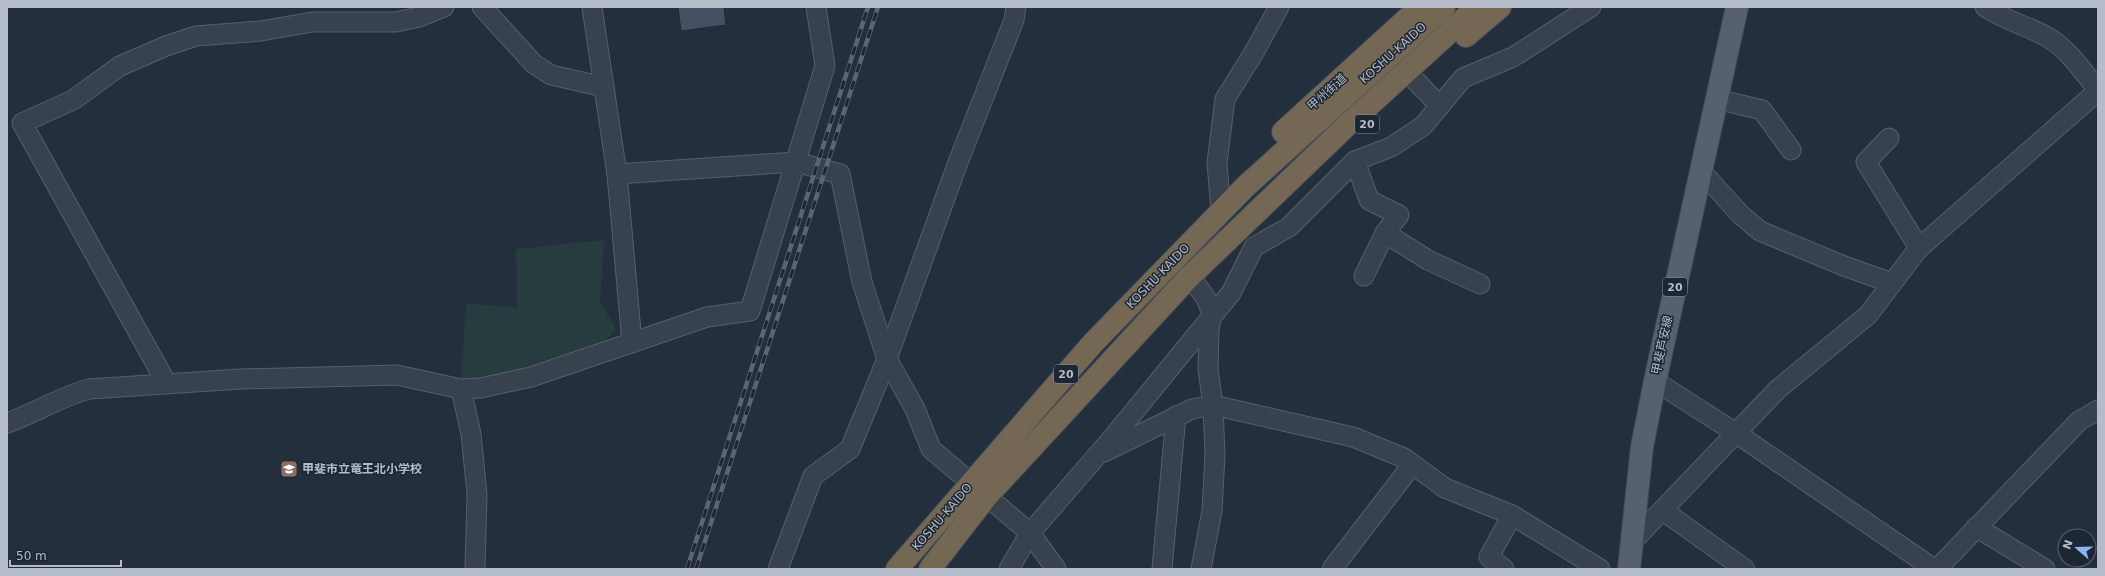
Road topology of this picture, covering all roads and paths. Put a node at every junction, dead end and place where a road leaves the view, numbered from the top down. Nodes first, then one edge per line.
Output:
1 (444, 7) edge
2 (482, 7) edge
3 (592, 7) edge
4 (816, 7) edge
5 (1016, 7) edge
6 (1279, 7) edge
7 (1420, 7) edge
8 (1444, 7) edge
9 (1476, 7) edge
10 (1500, 7) edge
11 (1592, 7) edge
12 (1737, 7) edge
13 (1985, 7) edge
14 (1414, 79) junction
15 (604, 87) junction
16 (2098, 91) edge
17 (1716, 99) junction
18 (1440, 106) junction
19 (1889, 138) dead end
20 (1791, 150) dead end
21 (1355, 161) junction
22 (796, 162) junction
23 (1701, 170) junction
24 (617, 174) junction
25 (1245, 187) junction
26 (1221, 211) junction
27 (1385, 233) junction
28 (1230, 237) junction
29 (1919, 248) junction
30 (1364, 276) dead end
31 (1188, 278) junction
32 (1892, 283) junction
33 (1480, 284) dead end
34 (1212, 314) junction
35 (632, 343) junction
36 (887, 359) junction
37 (1655, 380) junction
38 (167, 384) junction
39 (461, 389) junction
40 (1213, 405) junction
41 (2098, 410) edge
42 (1176, 416) junction
43 (7, 423) edge
44 (1736, 434) junction
45 (1096, 456) junction
46 (1412, 465) junction
47 (978, 490) junction
48 (1662, 510) junction
49 (1512, 515) junction
50 (1976, 527) junction
51 (1030, 534) junction
52 (1631, 543) junction
53 (475, 569) edge
54 (778, 569) edge
55 (897, 569) edge
56 (930, 569) edge
57 (1009, 569) edge
58 (1056, 569) edge
59 (1162, 569) edge
60 (1201, 569) edge
61 (1332, 569) edge
62 (1504, 569) edge
63 (1600, 569) edge
64 (1629, 569) edge
65 (1745, 569) edge
66 (1934, 569) edge
67 (1937, 569) edge
68 (2045, 569) edge

1 - 38 street
2 - 15 street
3 - 15 street
4 - 22 street
5 - 36 street
6 - 26 street
7 - 25 highway, 甲州街道 / 20
8 - 25 highway, KOSHU-KAIDO / 20
9 - 28 highway, KOSHU-KAIDO / 20
10 - 14 highway, 20
11 - 18 street
12 - 17 main road, 甲斐芦安線 / 20
13 - 16 street
14 - 18 street
14 - 28 highway, 20
15 - 24 street
16 - 29 street
17 - 20 street
17 - 23 main road, 甲斐芦安線 / 20
18 - 21 street
19 - 29 street
21 - 27 street
21 - 34 street
22 - 24 street
22 - 35 street
22 - 36 street
23 - 32 street
23 - 37 main road, 甲斐芦安線 / 20
24 - 35 street
25 - 26 highway, KOSHU-KAIDO / 20
26 - 47 highway, KOSHU-KAIDO / 20
27 - 30 street
27 - 33 street
28 - 31 highway, KOSHU-KAIDO / 20
29 - 32 street
31 - 34 street
31 - 47 highway, KOSHU-KAIDO / 20
32 - 44 street
34 - 40 street
34 - 45 street
35 - 39 street
36 - 47 street
36 - 54 street
37 - 44 street
37 - 52 main road, 甲斐芦安線 / 20
38 - 39 street
38 - 43 street
39 - 53 street
40 - 42 street
40 - 46 street
40 - 60 street
41 - 50 street
42 - 45 street
42 - 59 street
44 - 48 street
44 - 66 street
45 - 51 street
46 - 49 street
46 - 61 street
47 - 51 street
47 - 55 highway, KOSHU-KAIDO / 20
47 - 56 highway, KOSHU-KAIDO / 20
48 - 52 street
48 - 65 street
49 - 62 street
49 - 63 street
50 - 67 street
50 - 68 street
51 - 57 street
51 - 58 street
52 - 64 main road, 甲斐芦安線 / 20

